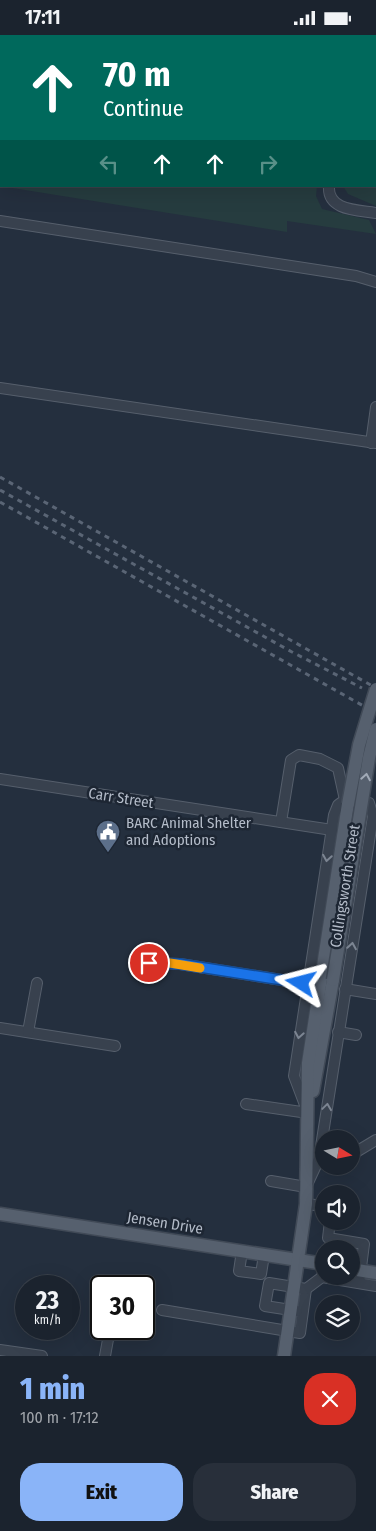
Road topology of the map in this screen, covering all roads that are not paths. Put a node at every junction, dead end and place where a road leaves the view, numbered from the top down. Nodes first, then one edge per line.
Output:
1 (352, 35) edge
2 (360, 35) edge
3 (328, 187) edge
4 (376, 213) edge
5 (0, 221) edge
6 (376, 282) edge
7 (0, 388) edge
8 (376, 407) edge
9 (374, 443) edge
10 (376, 689) edge
11 (376, 729) edge
12 (0, 779) edge
13 (345, 800) junction
14 (281, 822) junction
15 (332, 830) junction
16 (149, 963) dead end
17 (327, 979) junction
18 (37, 983) dead end
19 (307, 984) junction
20 (345, 989) junction
21 (376, 993) edge
22 (0, 1028) edge
23 (28, 1032) junction
24 (338, 1032) junction
25 (356, 1035) dead end
26 (115, 1046) dead end
27 (246, 1104) dead end
28 (308, 1113) junction
29 (326, 1130) edge
30 (376, 1141) edge
31 (360, 1150) edge
32 (315, 1172) edge
33 (271, 1181) dead end
34 (306, 1187) junction
35 (306, 1204) junction
36 (315, 1205) edge
37 (0, 1214) edge
38 (360, 1244) edge
39 (242, 1251) junction
40 (264, 1255) junction
41 (298, 1260) junction
42 (360, 1261) edge
43 (315, 1266) edge
44 (261, 1274) junction
45 (360, 1275) edge
46 (315, 1278) edge
47 (375, 1279) edge
48 (269, 1283) junction
49 (292, 1287) junction
50 (306, 1289) junction
51 (289, 1309) junction
52 (162, 1310) dead end
53 (303, 1312) junction
54 (286, 1331) junction
55 (108, 1340) edge
56 (0, 1350) edge
57 (42, 1356) edge
58 (105, 1356) edge
59 (284, 1356) edge

1 - 2 street
3 - 4 street
5 - 6 street
7 - 9 street
8 - 9 street
10 - 17 main road, Collingsworth Street, bridge
17 -> 11 main road, Collingsworth Street, bridge
12 - 14 street, Carr Street
13 - 14 street
13 - 15 street, Collingsworth Street
20 -> 13 street, Collingsworth Street
14 - 15 street, Carr Street
15 -> 19 street, Collingsworth Street
16 - 19 street
17 - 28 main road, Collingsworth Street
18 - 23 street
19 -> 28 street, Collingsworth Street
20 - 21 street
20 - 24 street, Collingsworth Street
22 - 23 street
23 - 26 street
24 - 25 street
29 -> 24 street, Collingsworth Street
27 - 28 street
28 - 34 main road, Collingsworth Street
30 - 31 street
32 - 34 street, Collingsworth Street
33 - 34 street
34 - 35 main road, Collingsworth Street
35 - 36 street
35 - 41 main road, Collingsworth Street
37 - 39 main road, Jensen Drive
38 - 42 street
39 - 40 main road, Jensen Drive
39 - 44 street
40 - 41 main road, Jensen Drive
40 - 44 street
41 - 43 main road, Jensen Drive
41 - 49 main road, Collingsworth Street
44 - 48 street
45 - 47 main road
46 - 50 street
48 - 49 street
48 - 51 street
49 - 50 street
49 - 51 main road, Collingsworth Street
50 - 53 street
51 - 53 street
51 - 54 main road, Collingsworth Street
52 - 54 street
53 - 54 street
54 - 59 main road, Collingsworth Street
55 - 58 street
56 - 57 street

